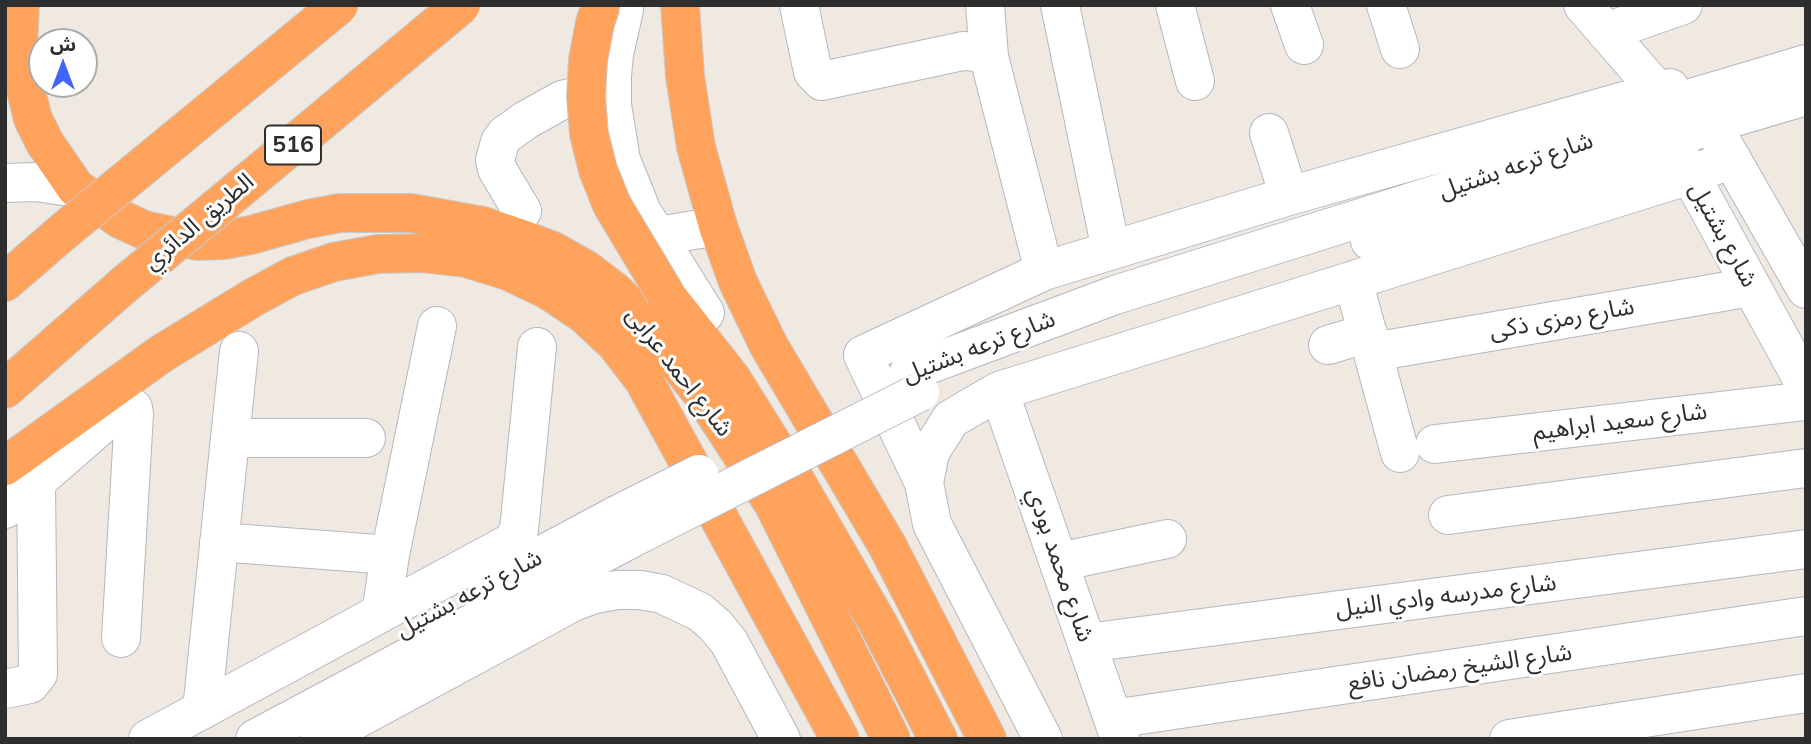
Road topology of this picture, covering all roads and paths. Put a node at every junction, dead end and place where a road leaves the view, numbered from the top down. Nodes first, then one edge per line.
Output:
1 (20, 5) edge
2 (339, 5) edge
3 (461, 5) edge
4 (680, 5) edge
5 (799, 5) edge
6 (985, 5) edge
7 (1060, 5) edge
8 (1175, 5) edge
9 (1290, 5) edge
10 (1386, 5) edge
11 (1684, 5) edge
12 (613, 8) edge
13 (1594, 19) edge
14 (1304, 45) dead end
15 (1400, 49) dead end
16 (989, 57) junction
17 (1806, 64) edge
18 (1195, 81) dead end
19 (612, 88) junction
20 (1806, 96) edge
21 (1672, 105) junction
22 (1269, 133) dead end
23 (1732, 159) junction
24 (1690, 175) junction
25 (5, 183) edge
26 (76, 188) junction
27 (1289, 196) junction
28 (522, 211) dead end
29 (718, 226) junction
30 (657, 236) junction
31 (1796, 244) edge
32 (1111, 250) junction
33 (1044, 271) junction
34 (1353, 280) junction
35 (5, 282) edge
36 (1751, 287) junction
37 (1806, 289) edge
38 (705, 313) dead end
39 (437, 326) dead end
40 (1370, 343) junction
41 (1328, 345) dead end
42 (537, 347) dead end
43 (239, 351) dead end
44 (1806, 386) edge
45 (5, 389) edge
46 (999, 391) junction
47 (1806, 401) edge
48 (230, 438) junction
49 (366, 438) dead end
50 (1806, 468) edge
51 (20, 475) edge
52 (924, 483) junction
53 (5, 509) edge
54 (1448, 515) dead end
55 (623, 527) junction
56 (1167, 539) dead end
57 (219, 542) junction
58 (1806, 549) edge
59 (390, 555) junction
60 (1059, 562) junction
61 (381, 613) junction
62 (1806, 616) edge
63 (121, 638) dead end
64 (1087, 643) junction
65 (5, 689) edge
66 (1806, 693) edge
67 (200, 724) edge
68 (1117, 729) edge
69 (148, 739) edge
70 (255, 739) edge
71 (320, 739) edge
72 (781, 739) edge
73 (840, 739) edge
74 (891, 739) edge
75 (938, 739) edge
76 (987, 739) edge
77 (1043, 739) edge
78 (1509, 739) edge

1 - 26 highway, شارع احمد عرابى
2 - 35 highway, bridge
3 - 45 highway, الطريق الدائري / 516, bridge
4 - 29 highway
5 - 16 street
6 - 16 street
7 - 32 street
8 - 18 street
9 - 14 street
10 - 15 street
11 - 13 street
12 - 19 street
12 - 75 highway, شارع احمد عرابى, bridge
13 - 21 street, شارع بشتيل
16 - 33 street
17 - 21 street, شارع ترعه بشتيل
19 - 28 street
19 - 30 street
20 - 21 street, شارع ترعه بشتيل
21 - 23 street, شارع بشتيل
21 - 24 street, شارع بشتيل
21 - 27 street, شارع ترعه بشتيل
21 - 55 street, شارع ترعه بشتيل, bridge
22 - 27 street
23 - 24 street
23 - 31 street, شارع بشتيل
24 - 34 street
24 - 36 street, شارع بشتيل
25 - 26 street
26 - 74 highway, شارع احمد عرابى
27 - 32 street, شارع ترعه بشتيل
29 - 30 street
29 - 76 highway
30 - 38 street
31 - 37 street, شارع بشتيل
32 - 33 street, شارع ترعه بشتيل
33 - 52 street, شارع ترعه بشتيل
34 - 40 street
34 - 46 street
36 - 40 street, شارع رمزى ذكى
36 - 44 street, شارع بشتيل
39 - 59 street
40 - 41 street, شارع رمزى ذكى
40 - 47 street, شارع سعيد ابراهيم
42 - 61 street, شارع ترعه بشتيل
43 - 48 street
46 - 52 street
46 - 60 street, شارع محمد بودي
48 - 49 street
48 - 57 street
50 - 54 street
51 - 53 street
51 - 63 street
51 - 65 street
51 - 73 highway
52 - 77 street
55 - 67 street, شارع ترعه بشتيل
55 - 70 street, شارع ترعه بشتيل
56 - 60 street
57 - 59 street
57 - 67 street
58 - 64 street, شارع مدرسه وادي النيل
59 - 61 street
60 - 64 street, شارع محمد بودي
61 - 67 street, شارع ترعه بشتيل
62 - 68 street, شارع الشيخ رمضان نافع
64 - 68 street, شارع محمد بودي
66 - 78 street
67 - 69 street, شارع ترعه بشتيل
71 - 72 street

